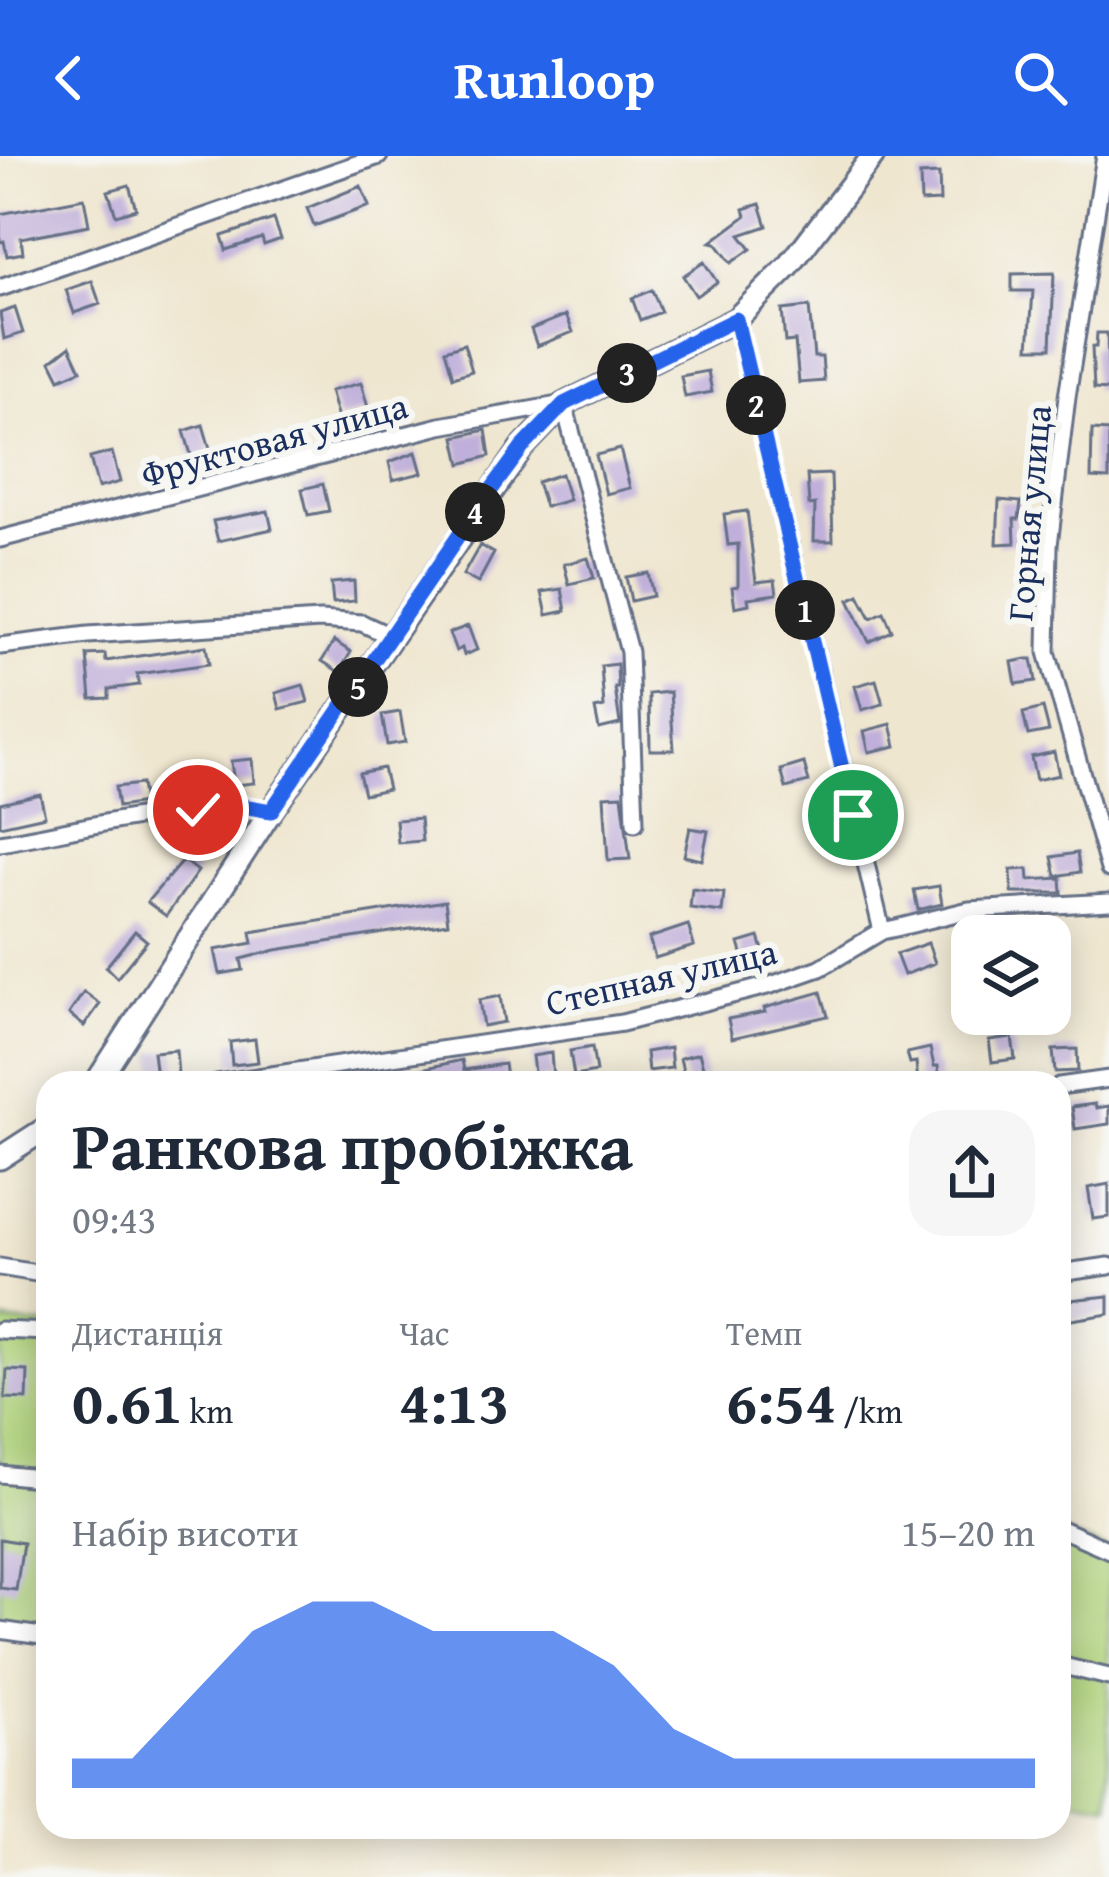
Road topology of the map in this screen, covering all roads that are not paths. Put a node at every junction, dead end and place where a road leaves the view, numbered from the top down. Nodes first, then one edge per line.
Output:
1 (379, 156) edge
2 (873, 156) edge
3 (1105, 156) edge
4 (0, 288) edge
5 (736, 319) junction
6 (564, 404) junction
7 (0, 538) edge
8 (392, 638) junction
9 (0, 646) edge
10 (271, 811) junction
11 (635, 823) dead end
12 (0, 843) edge
13 (1109, 869) edge
14 (1109, 902) edge
15 (882, 932) junction
16 (104, 1071) edge
17 (298, 1071) edge
18 (1109, 1079) edge
19 (1071, 1084) edge
20 (36, 1135) edge
21 (0, 1158) edge
22 (1109, 1266) edge
23 (0, 1267) edge
24 (1071, 1271) edge
25 (36, 1273) edge
26 (0, 1330) edge
27 (36, 1332) edge
28 (0, 1474) edge
29 (36, 1478) edge
30 (1071, 1533) edge
31 (1109, 1550) edge
32 (0, 1630) edge
33 (36, 1635) edge
34 (1071, 1668) edge
35 (1109, 1677) edge

1 - 4 street
2 - 5 main road
3 - 13 street, Горная улица
5 - 6 main road
5 - 15 street
6 - 7 street, Фруктовая улица
6 - 8 main road
6 - 11 street
8 - 9 street
8 - 10 main road
10 - 12 street
10 - 16 main road
14 - 15 street, Степная улица
15 - 17 street, Степная улица
18 - 19 street
20 - 21 main road
22 - 24 street
23 - 25 street
26 - 27 street
28 - 29 street
30 - 31 street
32 - 33 street
34 - 35 street

